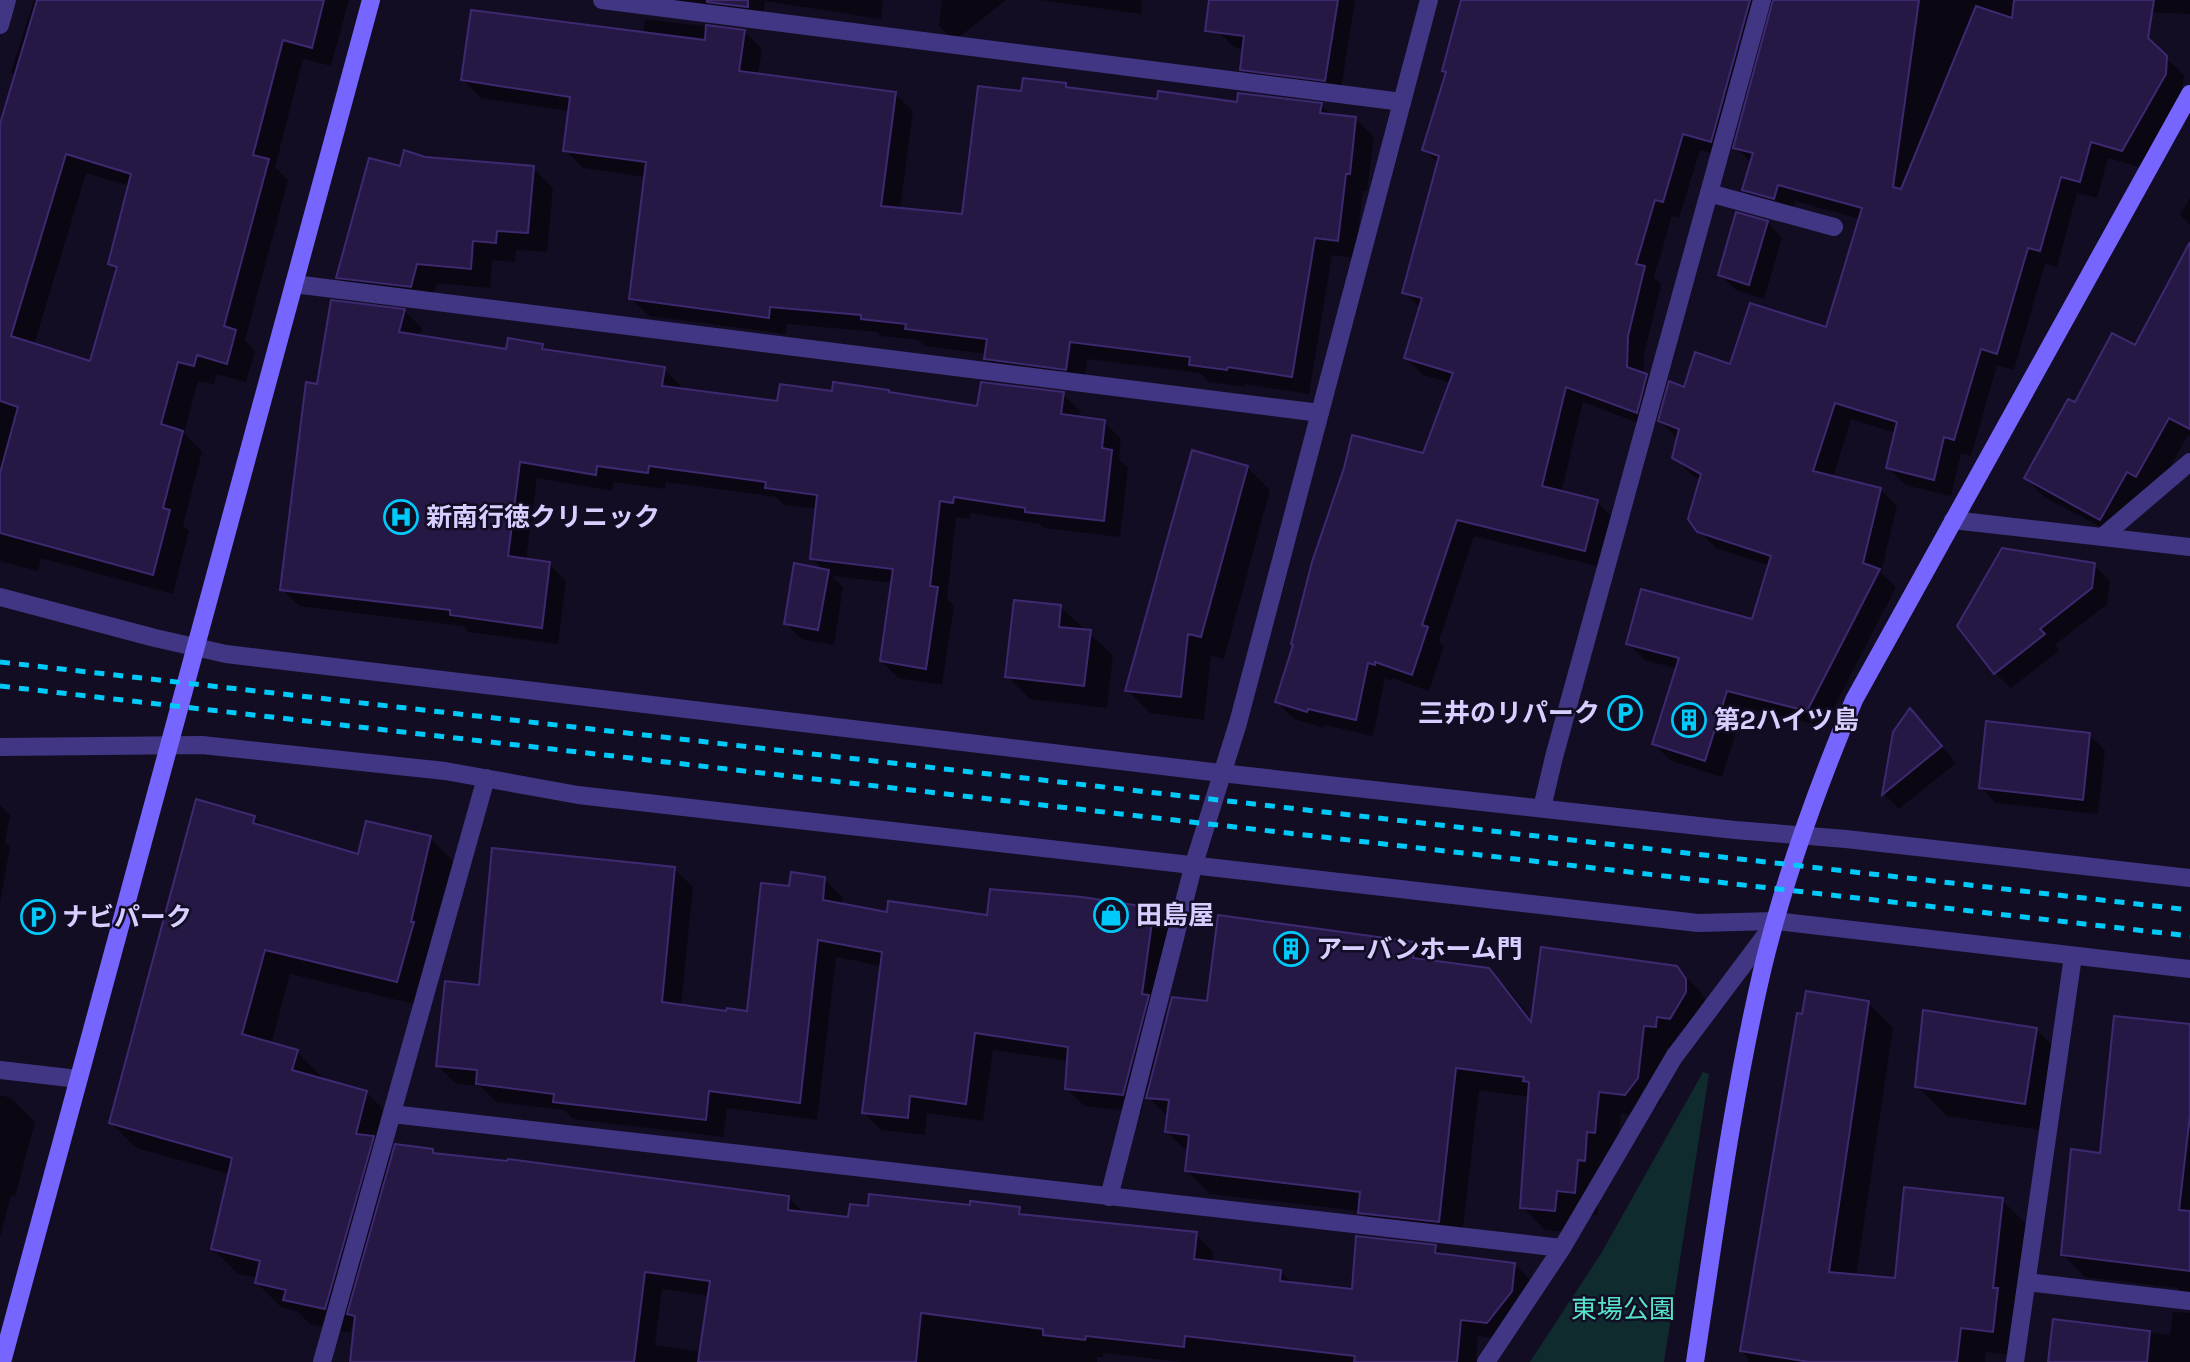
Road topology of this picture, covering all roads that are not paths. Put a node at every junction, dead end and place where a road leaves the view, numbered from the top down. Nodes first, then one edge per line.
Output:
1 (7, 0) edge
2 (371, 0) edge
3 (602, 0) edge
4 (1429, 0) edge
5 (1762, 0) edge
6 (0, 24) edge
7 (2190, 93) edge
8 (1402, 102) junction
9 (1709, 193) junction
10 (1834, 227) dead end
11 (294, 284) junction
12 (1320, 413) junction
13 (2190, 462) edge
14 (1954, 520) junction
15 (2102, 537) junction
16 (2190, 547) edge
17 (0, 597) edge
18 (195, 647) junction
19 (168, 744) junction
20 (0, 747) edge
21 (1222, 773) junction
22 (486, 779) junction
23 (1542, 808) junction
24 (1802, 835) junction
25 (1193, 867) junction
26 (2190, 878) edge
27 (1776, 921) junction
28 (2073, 956) junction
29 (2190, 970) edge
30 (0, 1070) edge
31 (78, 1079) junction
32 (392, 1114) junction
33 (1109, 1197) junction
34 (1562, 1248) junction
35 (2028, 1282) junction
36 (2190, 1301) edge
37 (2, 1362) edge
38 (322, 1362) edge
39 (1486, 1362) edge
40 (1695, 1362) edge
41 (2015, 1362) edge

1 - 6 street
2 - 11 street
3 - 8 street
4 - 8 street
5 - 9 street
7 - 14 street
8 - 12 street
9 - 10 street
9 - 23 street
11 - 12 street
11 - 18 street
12 - 21 street
13 - 15 street
14 - 15 street
14 - 24 street
15 - 16 street
17 - 18 street
18 - 19 street
18 - 21 street
19 - 20 street
19 - 22 street
19 - 31 street
21 - 23 street
21 - 25 street
22 - 25 street
22 - 32 street
23 - 24 street
24 - 26 street
24 - 27 street
25 - 27 street
25 - 33 street
27 - 28 street
27 - 34 street
27 - 40 street
28 - 29 street
28 - 35 street
30 - 31 street
31 - 37 street
32 - 33 street
32 - 38 street
33 - 34 street
34 - 39 street
35 - 36 street
35 - 41 street

